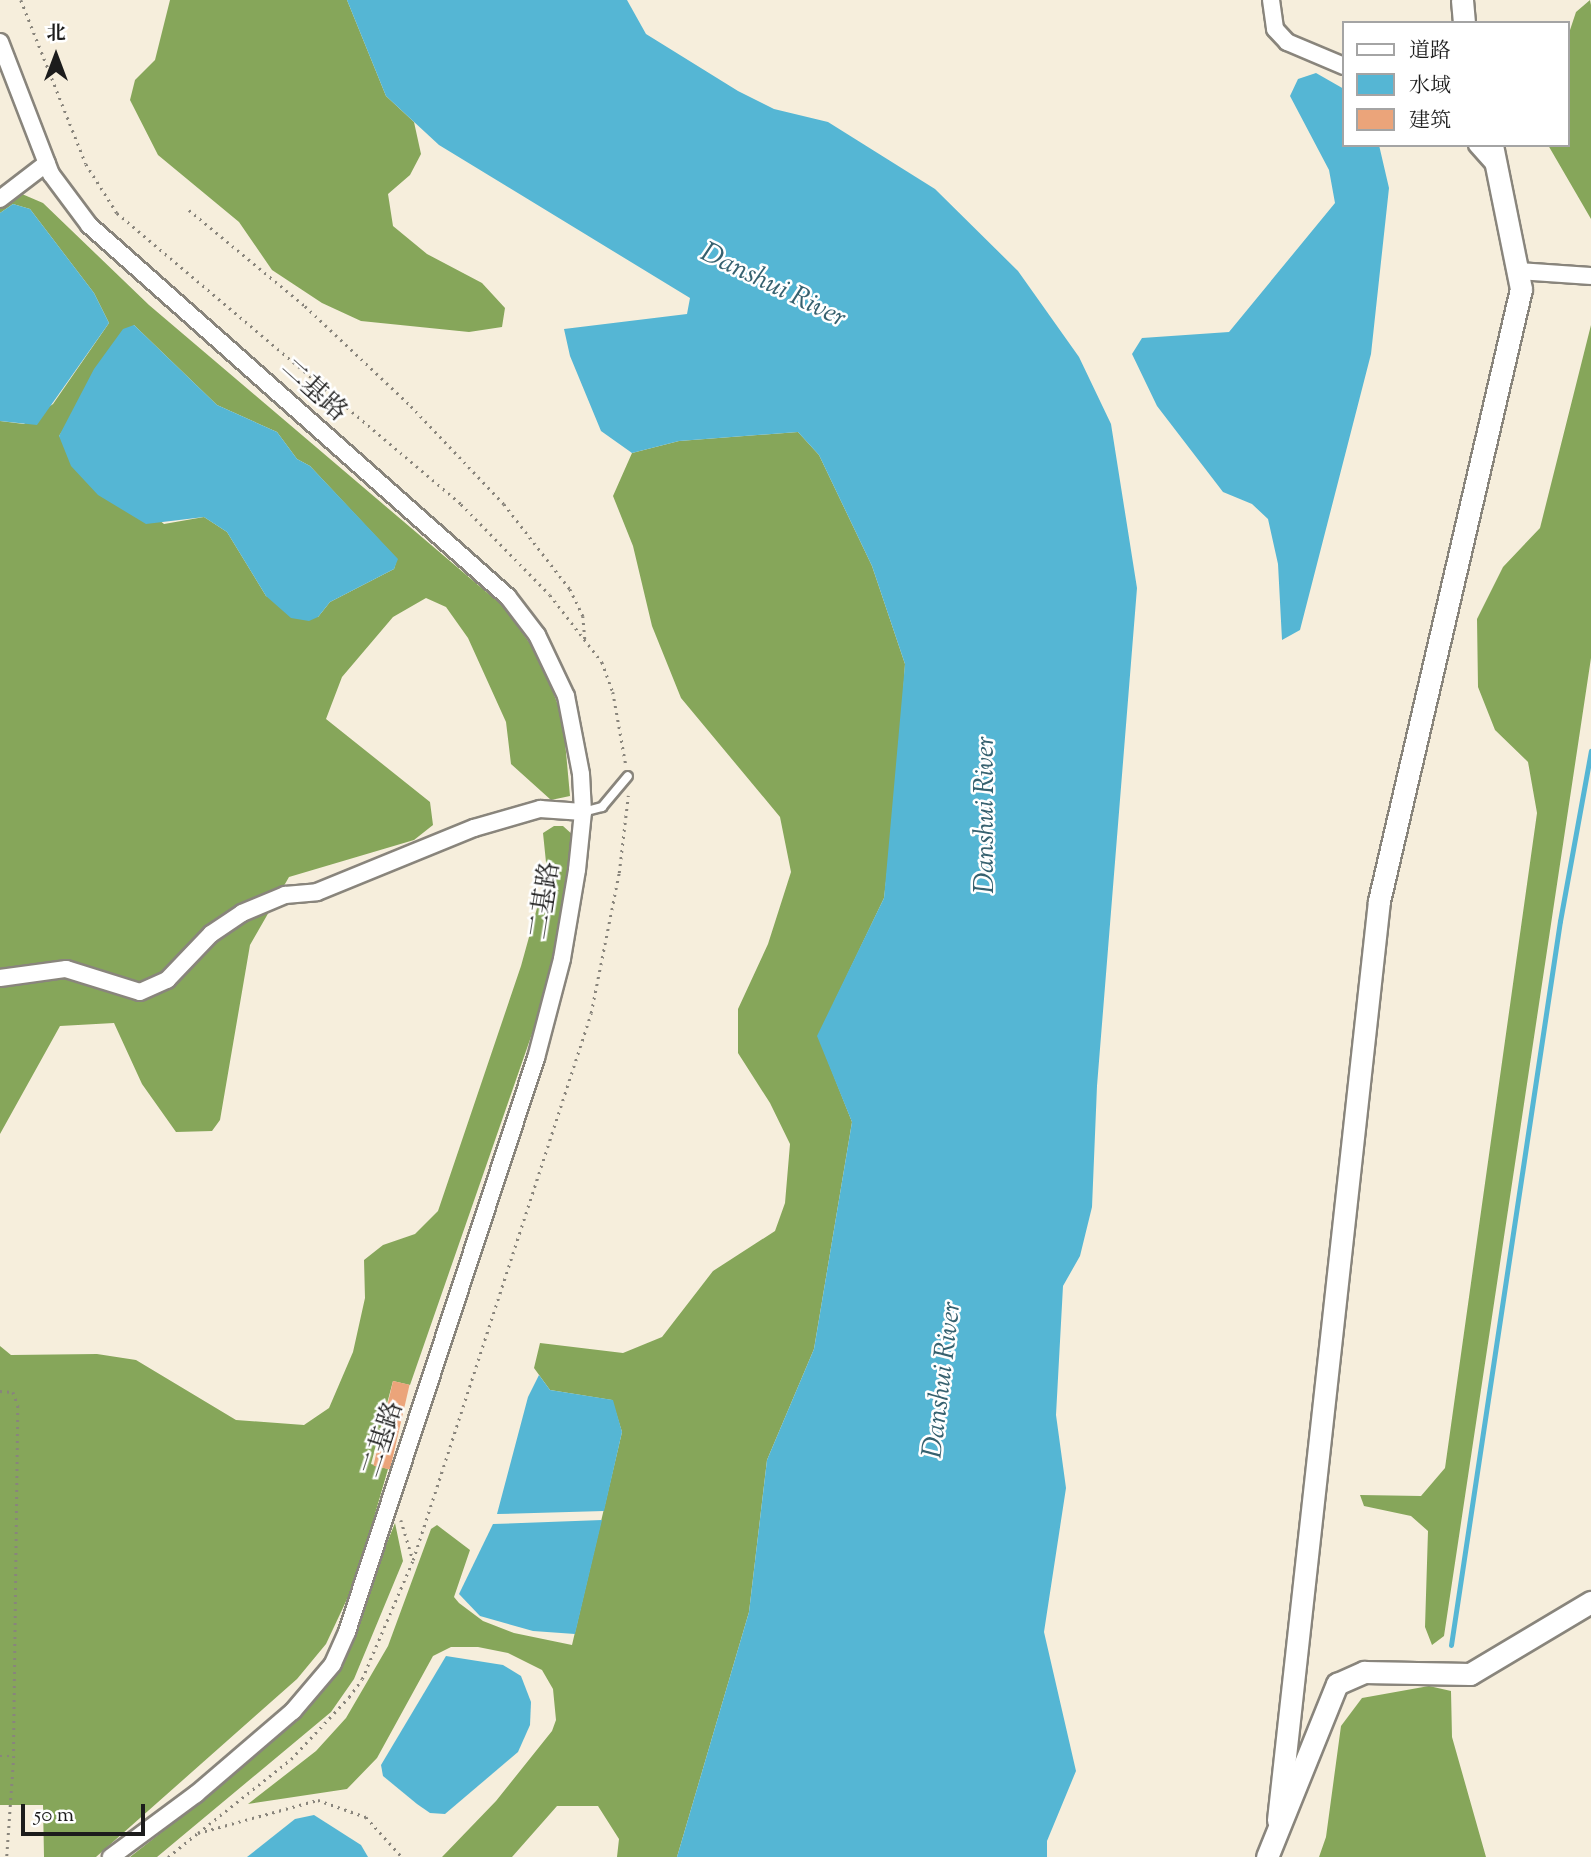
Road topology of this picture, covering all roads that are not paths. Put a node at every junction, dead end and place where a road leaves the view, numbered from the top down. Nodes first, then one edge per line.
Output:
1 (1270, 0) edge
2 (1462, 0) edge
3 (1464, 21) edge
4 (0, 42) edge
5 (1342, 65) edge
6 (1479, 147) edge
7 (1492, 147) edge
8 (47, 163) junction
9 (1497, 167) junction
10 (0, 199) edge
11 (1519, 271) junction
12 (1591, 276) edge
13 (628, 776) road end
14 (583, 812) junction
15 (0, 978) edge
16 (1591, 1602) edge
17 (1278, 1820) junction
18 (111, 1857) edge
19 (1267, 1857) edge

1 - 5 street
2 - 3 street
4 - 8 street, 二基路
6 - 9 street
7 - 9 street
8 - 10 street
8 - 14 street, 二基路
9 - 11 street
11 - 12 street
11 - 17 street
13 - 14 lane
14 - 15 street
14 - 18 street, 二基路
16 - 17 street
17 - 19 street

